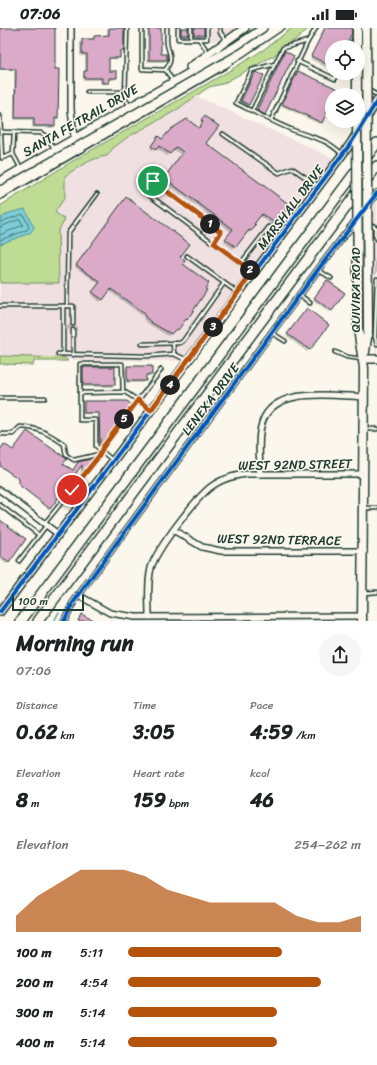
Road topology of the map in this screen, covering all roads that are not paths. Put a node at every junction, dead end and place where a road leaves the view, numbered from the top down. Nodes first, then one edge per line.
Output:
1 (71, 28) edge
2 (127, 28) edge
3 (142, 28) edge
4 (168, 28) edge
5 (178, 28) edge
6 (191, 28) edge
7 (207, 28) edge
8 (220, 28) edge
9 (245, 28) edge
10 (263, 28) edge
11 (316, 28) edge
12 (358, 28) edge
13 (366, 28) edge
14 (237, 34) junction
15 (191, 39) junction
16 (199, 39) junction
17 (353, 40) edge
18 (357, 40) edge
19 (227, 41) junction
20 (308, 41) junction
21 (243, 42) junction
22 (209, 54) junction
23 (297, 61) junction
24 (275, 64) junction
25 (165, 70) junction
26 (325, 74) edge
27 (172, 80) junction
28 (368, 89) dead end
29 (87, 92) dead end
30 (125, 92) junction
31 (152, 93) junction
32 (377, 95) edge
33 (377, 101) edge
34 (129, 106) junction
35 (252, 111) junction
36 (0, 116) edge
37 (271, 120) junction
38 (357, 128) edge
39 (1, 132) edge
40 (14, 132) junction
41 (223, 134) dead end
42 (74, 137) junction
43 (377, 143) edge
44 (54, 149) junction
45 (13, 154) junction
46 (343, 154) junction
47 (377, 166) edge
48 (21, 168) junction
49 (0, 181) edge
50 (318, 186) junction
51 (377, 193) edge
52 (97, 194) dead end
53 (360, 216) junction
54 (269, 227) dead end
55 (376, 228) edge
56 (377, 239) edge
57 (214, 243) junction
58 (187, 256) dead end
59 (240, 263) junction
60 (318, 270) junction
61 (253, 272) junction
62 (331, 278) dead end
63 (377, 280) edge
64 (224, 283) junction
65 (238, 293) junction
66 (300, 295) junction
67 (310, 303) dead end
68 (0, 306) edge
69 (63, 306) junction
70 (67, 306) junction
71 (73, 324) dead end
72 (73, 330) dead end
73 (272, 333) junction
74 (284, 342) dead end
75 (142, 344) dead end
76 (173, 344) junction
77 (377, 344) edge
78 (335, 352) dead end
79 (58, 354) dead end
80 (63, 354) junction
81 (73, 354) junction
82 (174, 354) junction
83 (364, 359) junction
84 (377, 359) edge
85 (188, 360) junction
86 (161, 370) dead end
87 (123, 392) junction
88 (80, 393) junction
89 (364, 397) junction
90 (0, 398) edge
91 (45, 398) dead end
92 (138, 400) junction
93 (151, 410) junction
94 (364, 429) junction
95 (377, 429) edge
96 (0, 434) edge
97 (100, 452) junction
98 (113, 461) junction
99 (260, 474) junction
100 (364, 474) junction
101 (0, 490) edge
102 (0, 505) edge
103 (364, 508) junction
104 (377, 508) edge
105 (46, 524) junction
106 (174, 531) junction
107 (58, 534) junction
108 (39, 535) junction
109 (364, 551) junction
110 (19, 561) dead end
111 (363, 592) junction
112 (377, 592) edge
113 (78, 595) junction
114 (0, 612) edge
115 (149, 617) junction
116 (362, 619) edge
117 (21, 621) edge
118 (38, 621) edge
119 (64, 621) edge

1 - 42 street
2 - 30 lane
3 - 25 lane
4 - 25 lane
5 - 15 lane
6 - 15 lane
7 - 16 lane
8 - 19 lane
9 - 14 street, SANTA FE TRAIL DRIVE
10 - 21 street, SANTA FE TRAIL DRIVE
11 - 20 lane
12 - 17 lane
12 - 18 main road, bridge
13 - 83 main road, QUIVIRA ROAD, bridge
14 - 19 street, SANTA FE TRAIL DRIVE
14 - 21 street
15 - 16 lane
16 - 22 lane
19 - 22 street, SANTA FE TRAIL DRIVE
20 - 23 lane
20 - 24 lane
21 - 31 street, SANTA FE TRAIL DRIVE
22 - 27 street, SANTA FE TRAIL DRIVE
23 - 26 lane
23 - 37 lane
24 - 35 lane
24 - 35 lane
25 - 27 lane
27 - 31 street, SANTA FE TRAIL DRIVE
28 - 32 lane
29 - 30 lane
30 - 34 lane
31 - 34 street, SANTA FE TRAIL DRIVE
33 - 46 street, MARSHALL DRIVE
34 - 42 street, SANTA FE TRAIL DRIVE
35 - 37 lane
36 - 39 lane
37 - 46 lane
38 - 83 main road, QUIVIRA ROAD, bridge
39 - 40 lane
39 - 45 lane
40 - 44 lane
40 - 45 lane
41 - 50 lane
42 - 44 street, SANTA FE TRAIL DRIVE
43 - 117 highway
44 - 48 street, SANTA FE TRAIL DRIVE
45 - 48 lane
46 - 50 street, MARSHALL DRIVE
47 - 118 highway
48 - 49 street, SANTA FE TRAIL DRIVE
50 - 61 street, MARSHALL DRIVE
51 - 53 street, LENEXA DRIVE
52 - 70 lane
53 - 55 lane
53 - 60 street, LENEXA DRIVE
54 - 59 lane
55 - 56 lane
57 - 57 lane
57 - 59 lane
58 - 64 lane
59 - 61 lane
60 - 62 lane
60 - 66 street, LENEXA DRIVE
61 - 65 street, MARSHALL DRIVE
63 - 77 lane
64 - 65 lane
64 - 76 lane
65 - 85 street, MARSHALL DRIVE
66 - 67 lane
66 - 73 street, LENEXA DRIVE
68 - 69 lane
69 - 70 lane
69 - 80 lane
70 - 71 lane
72 - 81 lane
73 - 74 lane
73 - 113 street, LENEXA DRIVE
75 - 76 lane
76 - 82 lane
78 - 83 lane
79 - 80 lane
80 - 81 lane
81 - 82 lane
82 - 85 lane
83 - 84 street
83 - 89 main road, QUIVIRA ROAD
85 - 93 street, MARSHALL DRIVE
86 - 92 lane
87 - 88 lane
87 - 88 lane
87 - 92 lane
88 - 97 lane
89 - 94 main road, QUIVIRA ROAD
89 - 99 street
90 - 91 lane
92 - 93 lane
92 - 97 lane
93 - 98 street, MARSHALL DRIVE
94 - 95 lane
94 - 100 main road, QUIVIRA ROAD
96 - 97 lane
97 - 98 lane
97 - 105 lane
98 - 107 street, MARSHALL DRIVE
99 - 100 street, WEST 92ND STREET
99 - 106 street, WEST 92ND STREET
100 - 103 main road, QUIVIRA ROAD
101 - 105 street
102 - 108 lane
103 - 104 lane
103 - 109 main road, QUIVIRA ROAD
105 - 107 street
105 - 108 lane
106 - 109 street, WEST 92ND TERRACE
106 - 115 street, WEST 92ND STREET
107 - 114 street, MARSHALL DRIVE
108 - 110 lane
109 - 111 main road, QUIVIRA ROAD
111 - 112 lane
111 - 116 main road, QUIVIRA ROAD
113 - 115 street
113 - 119 street, LENEXA DRIVE
115 - 116 street

